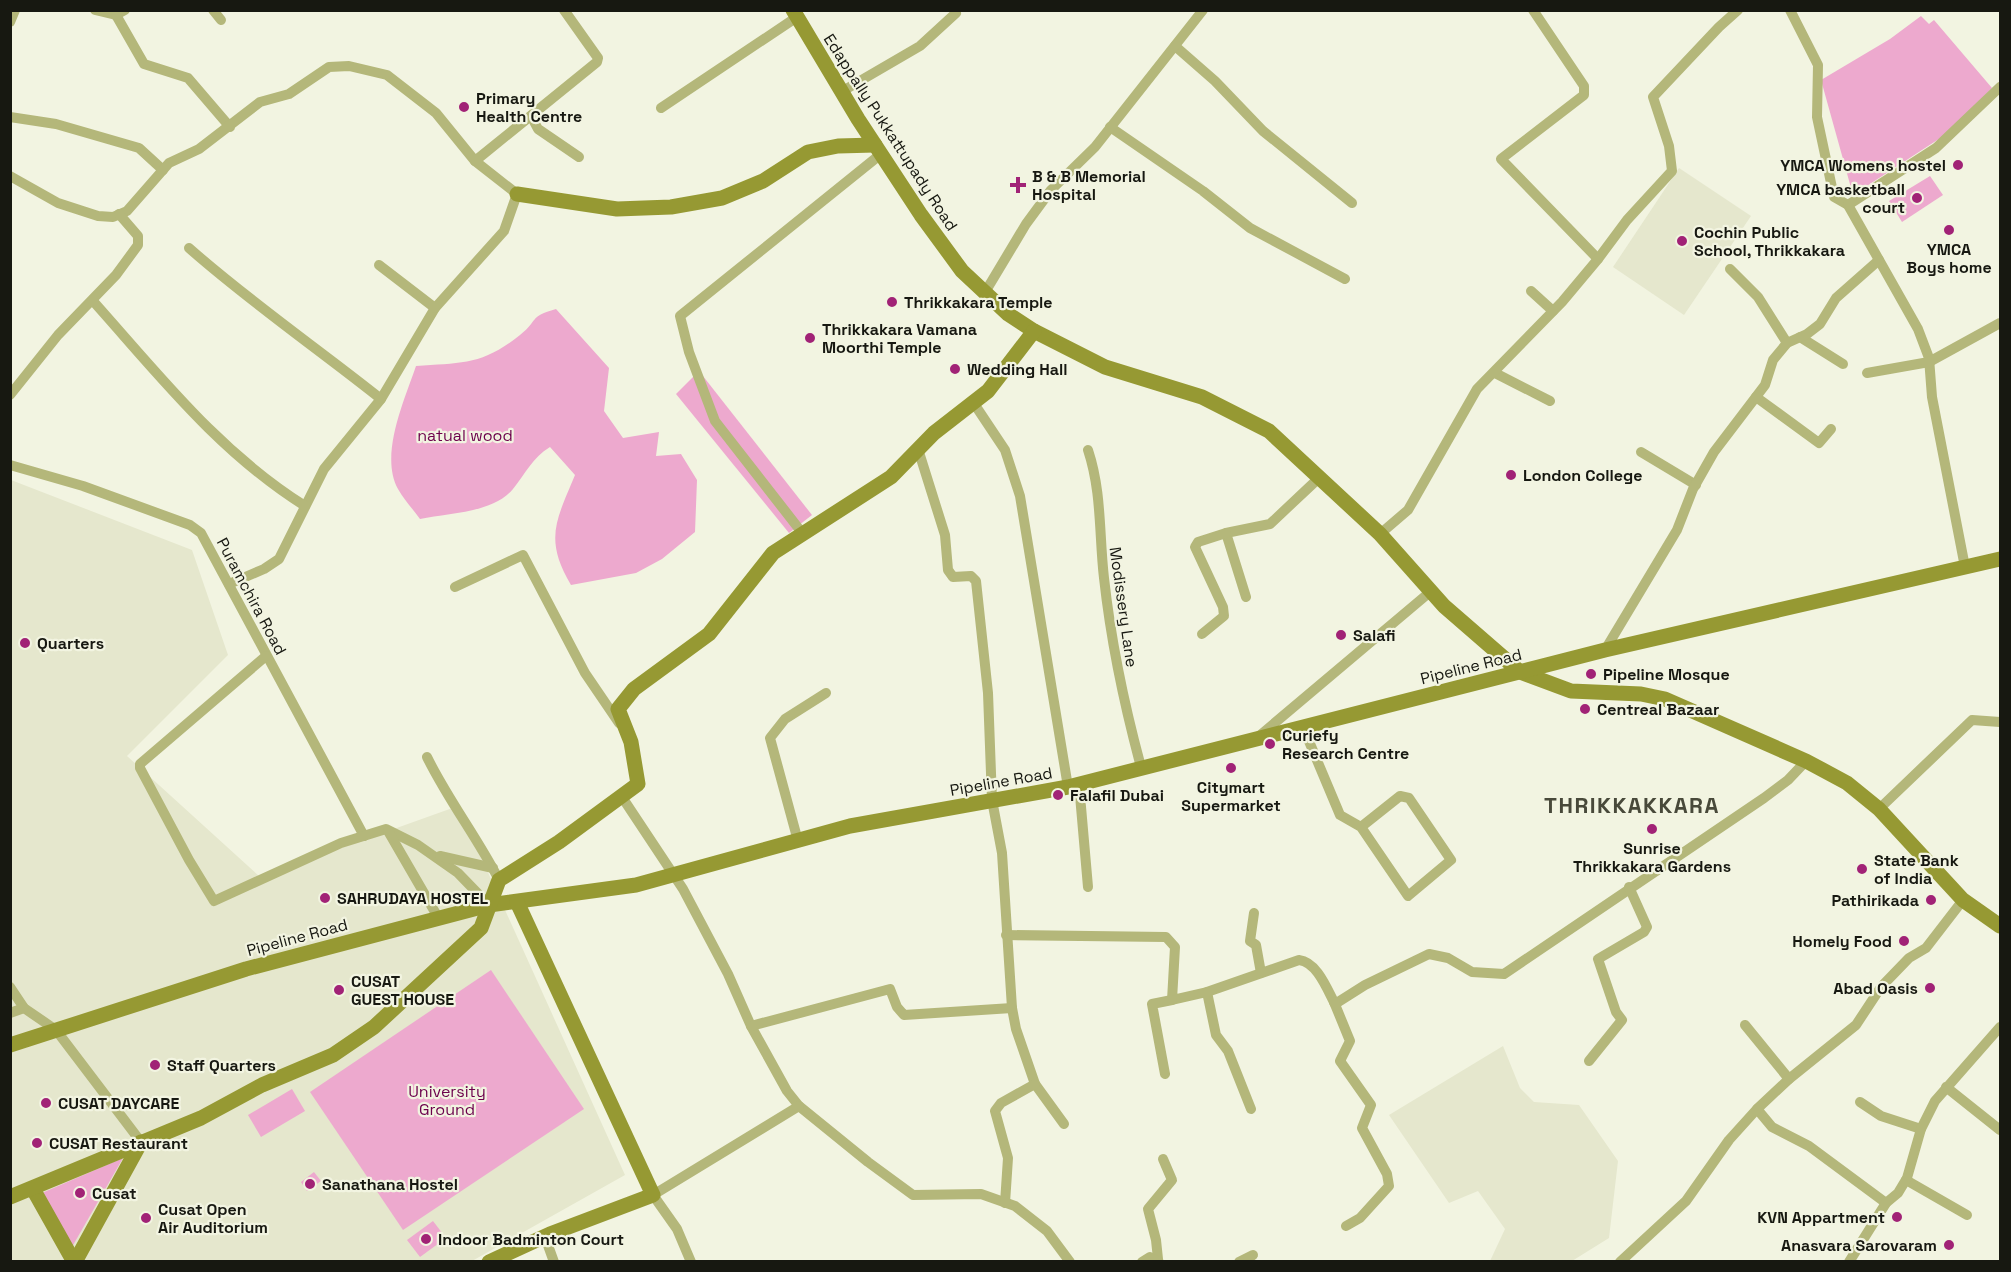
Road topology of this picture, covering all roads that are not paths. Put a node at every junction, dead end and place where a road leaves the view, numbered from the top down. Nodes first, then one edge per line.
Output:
1 (15, 10) edge
2 (95, 10) edge
3 (213, 10) edge
4 (564, 10) edge
5 (1203, 10) edge
6 (1533, 10) edge
7 (1738, 10) edge
8 (1790, 10) edge
9 (957, 11) edge
10 (121, 13) edge
11 (795, 14) edge
12 (221, 20) dead end
13 (10, 22) edge
14 (1175, 46) junction
15 (2001, 87) edge
16 (841, 92) junction
17 (661, 108) dead end
18 (531, 116) junction
19 (10, 117) edge
20 (230, 127) junction
21 (1110, 127) junction
22 (878, 149) junction
23 (579, 157) dead end
24 (475, 161) junction
25 (163, 170) junction
26 (10, 177) edge
27 (517, 194) junction
28 (1352, 203) dead end
29 (1848, 205) junction
30 (119, 214) junction
31 (189, 248) dead end
32 (1598, 259) junction
33 (1879, 260) junction
34 (379, 265) dead end
35 (1730, 268) dead end
36 (1345, 279) dead end
37 (1531, 291) dead end
38 (984, 294) junction
39 (93, 301) junction
40 (435, 308) junction
41 (1553, 311) junction
42 (2001, 323) edge
43 (1034, 331) junction
44 (1800, 337) junction
45 (1787, 343) junction
46 (1929, 362) junction
47 (1843, 364) dead end
48 (1495, 373) junction
49 (1866, 373) dead end
50 (10, 395) edge
51 (1756, 397) junction
52 (381, 399) junction
53 (1550, 401) dead end
54 (973, 402) junction
55 (1831, 429) dead end
56 (918, 449) junction
57 (1088, 450) dead end
58 (1641, 453) dead end
59 (10, 465) edge
60 (1320, 477) junction
61 (1696, 485) junction
62 (305, 506) junction
63 (1226, 533) junction
64 (803, 534) junction
65 (1380, 534) junction
66 (2001, 559) edge
67 (1965, 567) junction
68 (229, 584) junction
69 (456, 587) dead end
70 (1430, 592) junction
71 (1246, 597) dead end
72 (1202, 634) dead end
73 (1605, 650) junction
74 (266, 656) junction
75 (1520, 672) junction
76 (826, 693) dead end
77 (2001, 722) edge
78 (1303, 727) junction
79 (629, 738) junction
80 (1255, 740) junction
81 (427, 757) dead end
82 (1806, 760) junction
83 (1141, 767) junction
84 (1074, 785) junction
85 (622, 797) junction
86 (992, 800) junction
87 (1879, 809) junction
88 (1361, 827) junction
89 (386, 829) junction
90 (364, 836) junction
91 (798, 841) junction
92 (432, 854) junction
93 (496, 874) junction
94 (674, 874) junction
95 (1088, 887) dead end
96 (1629, 887) junction
97 (1964, 900) junction
98 (517, 902) junction
99 (489, 905) junction
100 (1254, 913) dead end
101 (439, 919) junction
102 (2001, 926) edge
103 (1006, 935) junction
104 (1262, 973) junction
105 (10, 987) edge
106 (1207, 992) junction
107 (1172, 1000) junction
108 (1334, 1002) junction
109 (24, 1008) junction
110 (1012, 1008) junction
111 (10, 1013) edge
112 (1746, 1025) dead end
113 (751, 1026) junction
114 (2001, 1028) edge
115 (56, 1030) junction
116 (1997, 1040) edge
117 (10, 1045) edge
118 (1589, 1061) dead end
119 (1165, 1074) dead end
120 (1789, 1079) junction
121 (1035, 1084) junction
122 (1946, 1087) junction
123 (1860, 1102) dead end
124 (799, 1106) junction
125 (1251, 1109) dead end
126 (1757, 1109) junction
127 (1064, 1124) dead end
128 (1921, 1129) junction
129 (2001, 1130) edge
130 (141, 1142) junction
131 (1163, 1159) dead end
132 (1906, 1180) junction
133 (33, 1189) junction
134 (653, 1195) junction
135 (10, 1197) edge
136 (1005, 1203) junction
137 (1886, 1203) junction
138 (1967, 1215) dead end
139 (1346, 1226) dead end
140 (545, 1237) junction
141 (1253, 1255) dead end
142 (1159, 1260) edge
143 (74, 1262) edge
144 (489, 1262) edge
145 (554, 1262) edge
146 (691, 1262) edge
147 (1070, 1262) edge
148 (1142, 1262) edge
149 (1239, 1262) edge
150 (1620, 1262) edge
151 (1849, 1262) edge

1 - 13 street
2 - 10 street
3 - 12 street
4 - 18 street
5 - 14 street
6 - 32 street
7 - 32 street
8 - 29 street
9 - 16 street
10 - 20 street
11 - 16 street, Edappally Pukkattupady Road
11 - 17 street
14 - 21 street
14 - 28 street
15 - 29 street
16 - 22 street, Edappally Pukkattupady Road
18 - 23 street
18 - 24 street
19 - 25 street
20 - 24 street
20 - 25 street
21 - 36 street
21 - 38 street
22 - 27 street
22 - 38 street, Edappally Pukkattupady Road
22 - 64 street
24 - 27 street
25 - 30 street
26 - 30 street
27 - 40 street
29 - 33 street
30 - 39 street
31 - 52 street
32 - 41 street
33 - 44 street
33 - 46 street
34 - 40 street
35 - 45 street
37 - 41 street
38 - 43 street, Edappally Pukkattupady Road
39 - 50 street
39 - 62 street
40 - 52 street
41 - 48 street
42 - 46 street
43 - 54 street
43 - 60 street, Edappally Pukkattupady Road
44 - 45 street
44 - 47 street
45 - 51 street
46 - 49 street
46 - 67 street
48 - 53 street
48 - 65 street
51 - 55 street
51 - 61 street
52 - 62 street
54 - 56 street
54 - 84 street
56 - 64 street
56 - 86 street
57 - 83 street, Modissery Lane
58 - 61 street
59 - 68 street, Puramchira Road
60 - 63 street
60 - 65 street, Edappally Pukkattupady Road
61 - 73 street
62 - 68 street
63 - 71 street
63 - 72 street
64 - 79 street
65 - 70 street, Edappally Pukkattupady Road
66 - 67 street, Pipeline Road
67 - 73 street, Pipeline Road
68 - 74 street, Puramchira Road
69 - 79 street
70 - 75 street, Edappally Pukkattupady Road
70 - 80 street
73 - 75 street, Pipeline Road
74 - 90 street, Puramchira Road
74 - 90 street
75 - 78 street, Pipeline Road
75 - 82 street, Edappally Pukkattupady Road
76 - 91 street
77 - 87 street
78 - 80 street, Pipeline Road
78 - 88 street
79 - 85 street
80 - 83 street, Pipeline Road
81 - 93 street
82 - 87 street, Edappally Pukkattupady Road
82 - 96 street
83 - 84 street, Pipeline Road
84 - 86 street, Pipeline Road
84 - 95 street
85 - 93 street
85 - 94 street
86 - 91 street, Pipeline Road
86 - 103 street
87 - 97 street, Edappally Pukkattupady Road
88 - 88 street
89 - 90 street
89 - 92 street
89 - 101 street
91 - 94 street, Pipeline Road
92 - 93 street
92 - 99 street
93 - 99 street
94 - 98 street, Pipeline Road
94 - 113 street
96 - 108 street
96 - 118 street
97 - 102 street, Edappally Pukkattupady Road
97 - 120 street
98 - 99 street, Pipeline Road
98 - 134 street
99 - 101 street, Pipeline Road
99 - 130 street
100 - 104 street
101 - 115 street, Pipeline Road
103 - 107 street
103 - 110 street
104 - 106 street
104 - 108 street
105 - 109 street
106 - 107 street
106 - 125 street
107 - 119 street
108 - 139 street
109 - 111 street
109 - 115 street
110 - 113 street
110 - 121 street
112 - 120 street
113 - 124 street
114 - 116 street
115 - 117 street, Pipeline Road
115 - 130 street
116 - 122 street
120 - 126 street
121 - 127 street
121 - 136 street
122 - 128 street
122 - 129 street
123 - 128 street
124 - 134 street
124 - 136 street
126 - 137 street
126 - 150 street
128 - 132 street
130 - 133 street
130 - 143 street
131 - 142 street
132 - 137 street
132 - 138 street
133 - 135 street
133 - 143 street
134 - 140 street
134 - 146 street
136 - 147 street
137 - 151 street
140 - 144 street
140 - 145 street
141 - 149 street
142 - 148 street

